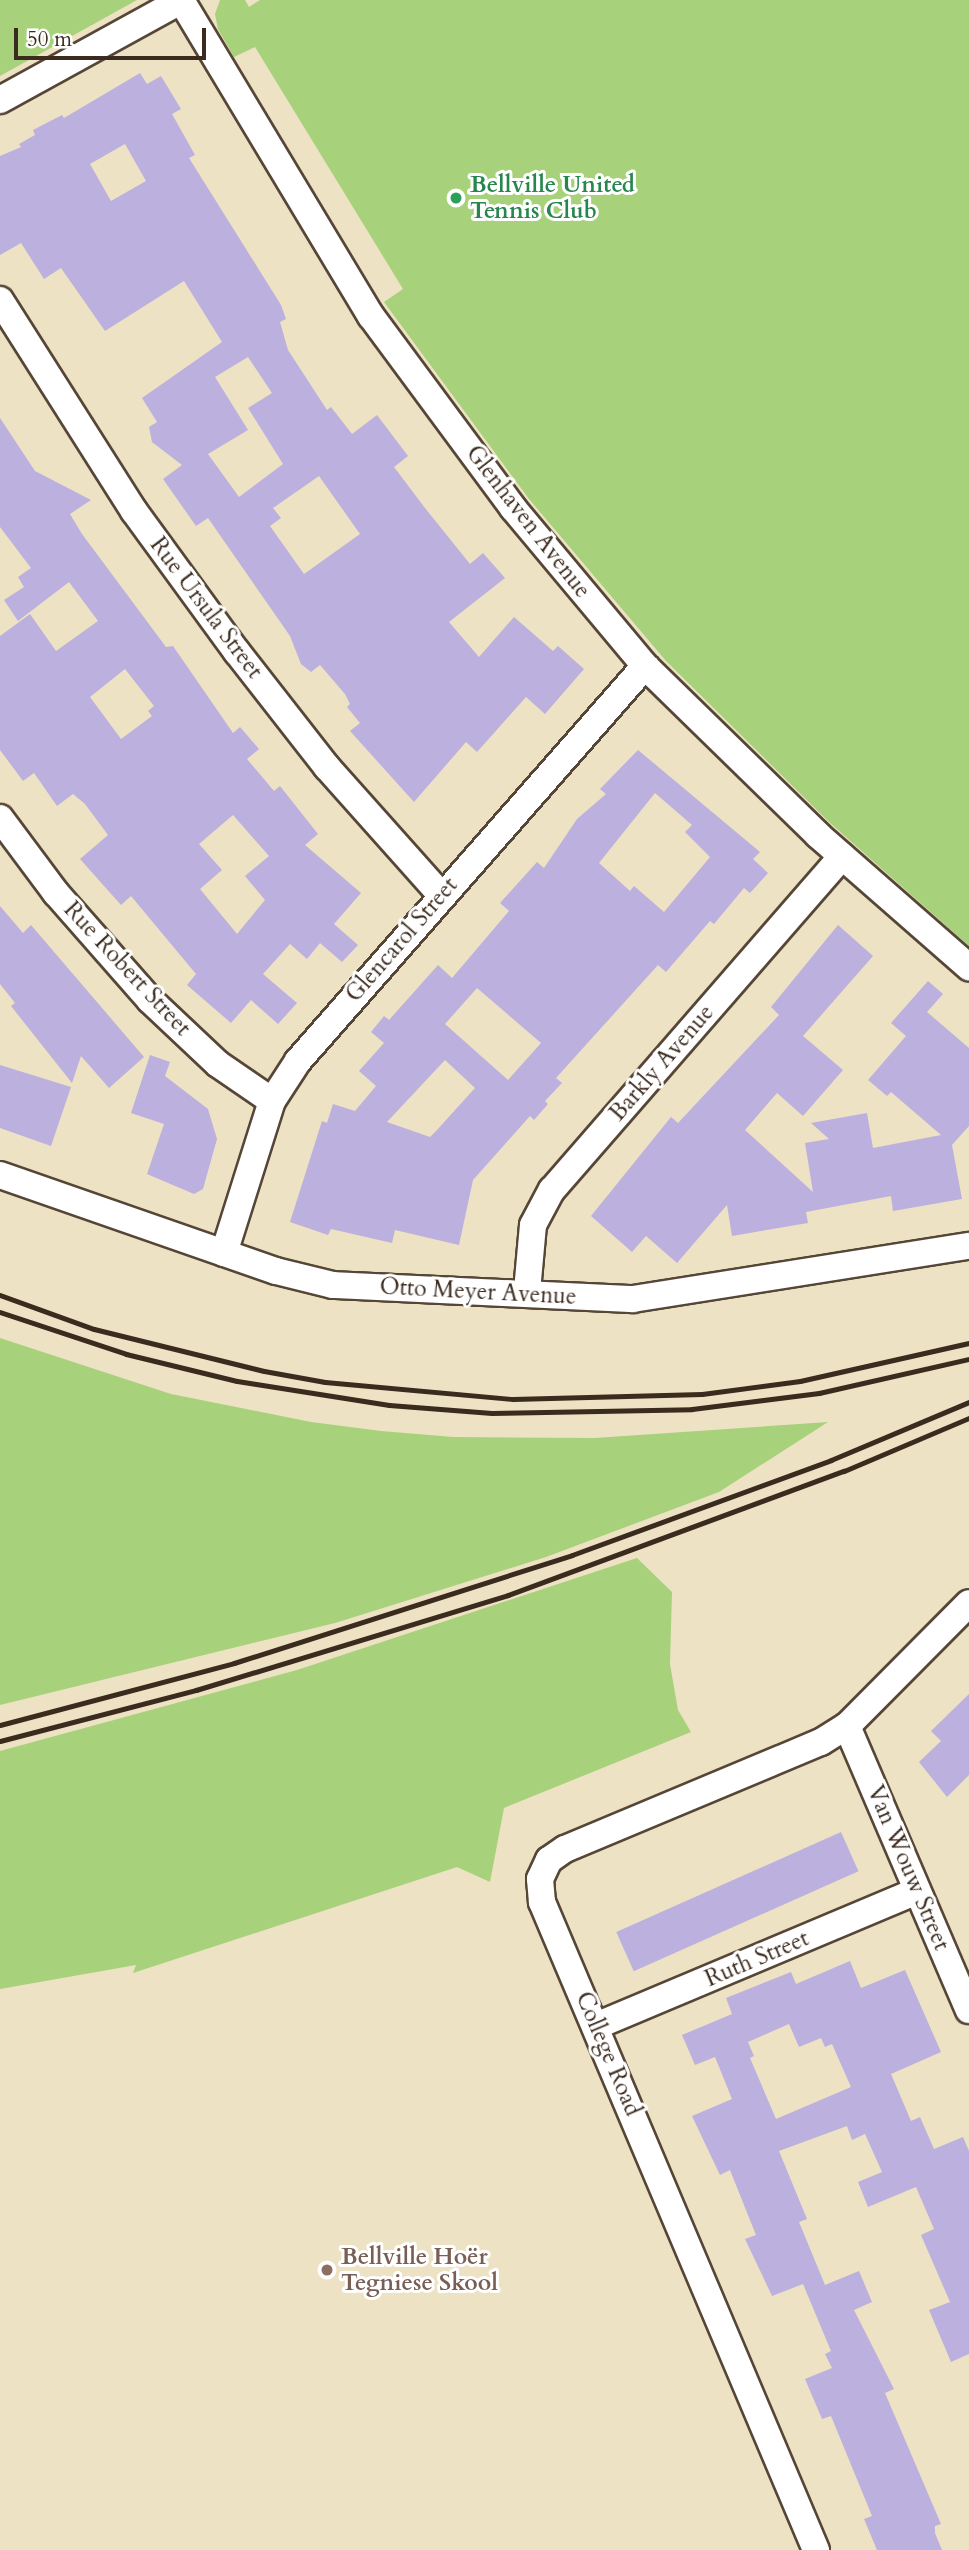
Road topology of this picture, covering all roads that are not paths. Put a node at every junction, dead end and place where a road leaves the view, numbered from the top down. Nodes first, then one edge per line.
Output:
1 (181, 0) edge
2 (0, 100) edge
3 (0, 300) edge
4 (645, 666) junction
5 (0, 818) edge
6 (842, 856) junction
7 (441, 895) junction
8 (969, 967) edge
9 (272, 1101) junction
10 (0, 1175) edge
11 (969, 1246) edge
12 (223, 1253) junction
13 (527, 1291) junction
14 (969, 1603) edge
15 (847, 1727) junction
16 (917, 1891) junction
17 (969, 2010) edge
18 (596, 2026) junction
19 (816, 2550) edge

1 - 2 street
1 - 4 street, Glenhaven Avenue
3 - 7 street, Rue Ursula Street
4 - 6 street, Glenhaven Avenue
4 - 7 street, Glencarol Street
5 - 9 street, Rue Robert Street
6 - 8 street, Glenhaven Avenue
6 - 13 street, Barkly Avenue
7 - 9 street, Glencarol Street
9 - 12 street, Glencarol Street
10 - 12 street, Otto Meyer Avenue
11 - 13 street, Otto Meyer Avenue
12 - 13 street, Otto Meyer Avenue
14 - 15 street, College Road
15 - 16 street, Van Wouw Street
15 - 18 street, College Road
16 - 17 street, Van Wouw Street
16 - 18 street, Ruth Street
18 - 19 street, College Road

